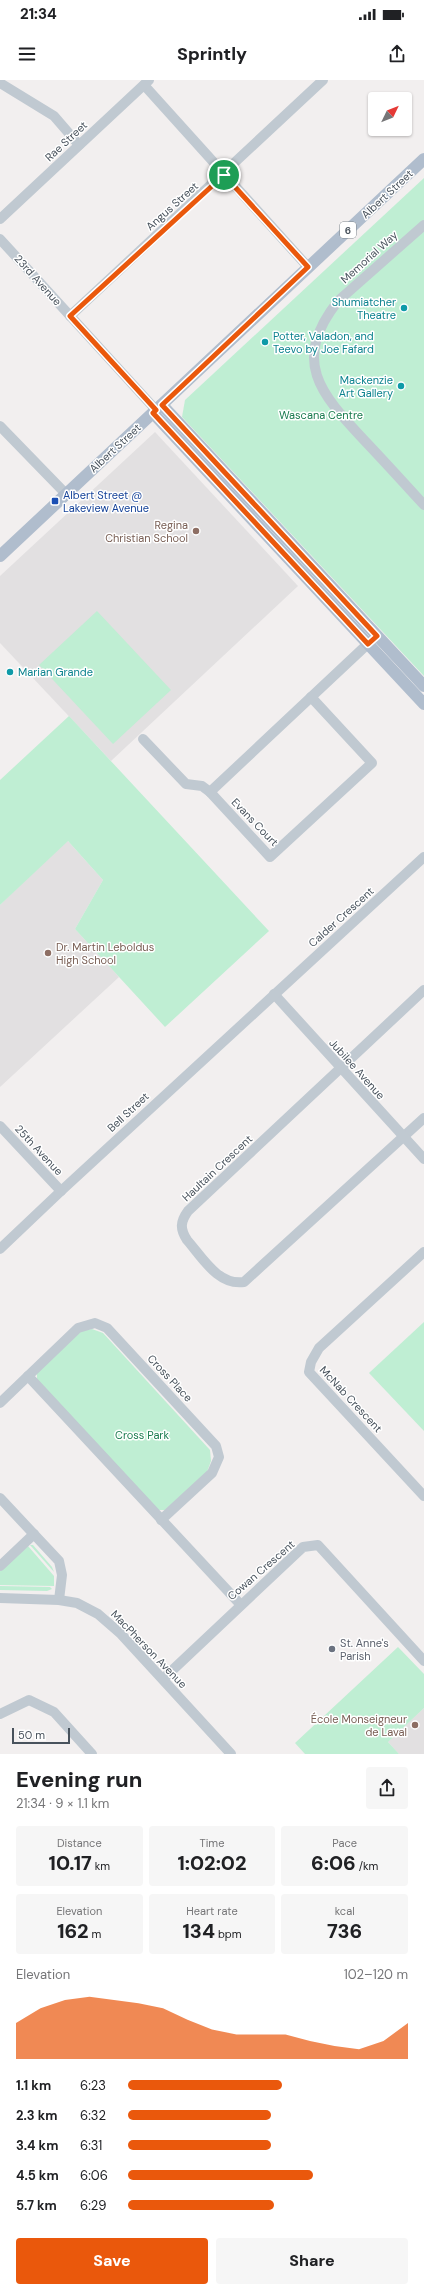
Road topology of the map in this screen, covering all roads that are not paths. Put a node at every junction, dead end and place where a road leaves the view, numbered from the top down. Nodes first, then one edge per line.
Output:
1 (323, 80) edge
2 (146, 82) edge
3 (0, 83) edge
4 (80, 145) junction
5 (424, 159) edge
6 (224, 175) junction
7 (0, 219) edge
8 (424, 224) edge
9 (0, 239) edge
10 (308, 267) junction
11 (70, 316) junction
12 (157, 409) junction
13 (0, 426) edge
14 (66, 494) junction
15 (424, 504) edge
16 (0, 556) edge
17 (377, 636) junction
18 (368, 644) junction
19 (424, 686) edge
20 (311, 697) junction
21 (424, 704) edge
22 (143, 739) dead end
23 (210, 792) junction
24 (424, 857) edge
25 (424, 990) edge
26 (274, 994) junction
27 (340, 1068) junction
28 (424, 1118) edge
29 (0, 1126) edge
30 (404, 1137) junction
31 (424, 1159) edge
32 (60, 1191) junction
33 (0, 1249) edge
34 (424, 1252) edge
35 (28, 1376) junction
36 (0, 1403) edge
37 (424, 1496) edge
38 (0, 1498) edge
39 (161, 1520) junction
40 (34, 1534) junction
41 (0, 1566) edge
42 (0, 1598) edge
43 (60, 1600) junction
44 (240, 1604) junction
45 (423, 1657) edge
46 (163, 1679) junction
47 (0, 1714) edge
48 (92, 1754) edge
49 (232, 1754) edge

1 - 6 street, Angus Street
2 - 4 street, Rae Street
2 - 6 street
3 - 4 street
4 - 7 street, Rae Street
5 - 10 main road, Albert Street / 6
6 - 10 street
6 - 11 street, Angus Street
8 - 15 street, Memorial Way
9 - 11 street, 23rd Avenue
10 - 12 main road, Albert Street / 6
11 - 12 street, 23rd Avenue
12 - 14 main road, Albert Street / 6
12 - 17 main road, 23rd Avenue
12 - 18 main road, 23rd Avenue
13 - 14 street
14 - 16 main road, Albert Street / 6
17 - 18 street
17 - 19 main road, 23rd Avenue
18 - 20 street
18 - 21 main road, 23rd Avenue
20 - 23 street
20 - 23 street, Evans Court
22 - 23 street
24 - 26 street, Calder Crescent
25 - 27 street
26 - 27 street, Jubilee Avenue
26 - 32 street, Bell Street
27 - 30 street, Jubilee Avenue
27 - 30 street, Haultain Crescent
28 - 30 street, Haultain Crescent
29 - 32 street, 25th Avenue
30 - 31 street, Jubilee Avenue
32 - 33 street, Bell Street
34 - 37 street, McNab Crescent
35 - 36 street, Cross Place
35 - 39 street
35 - 39 street, Cross Place
38 - 40 street
39 - 44 street
40 - 41 street
40 - 43 street
42 - 43 street, MacPherson Avenue
43 - 46 street, MacPherson Avenue
44 - 45 street, Cowan Crescent
44 - 46 street, Cowan Crescent
46 - 49 street, MacPherson Avenue
47 - 48 street

